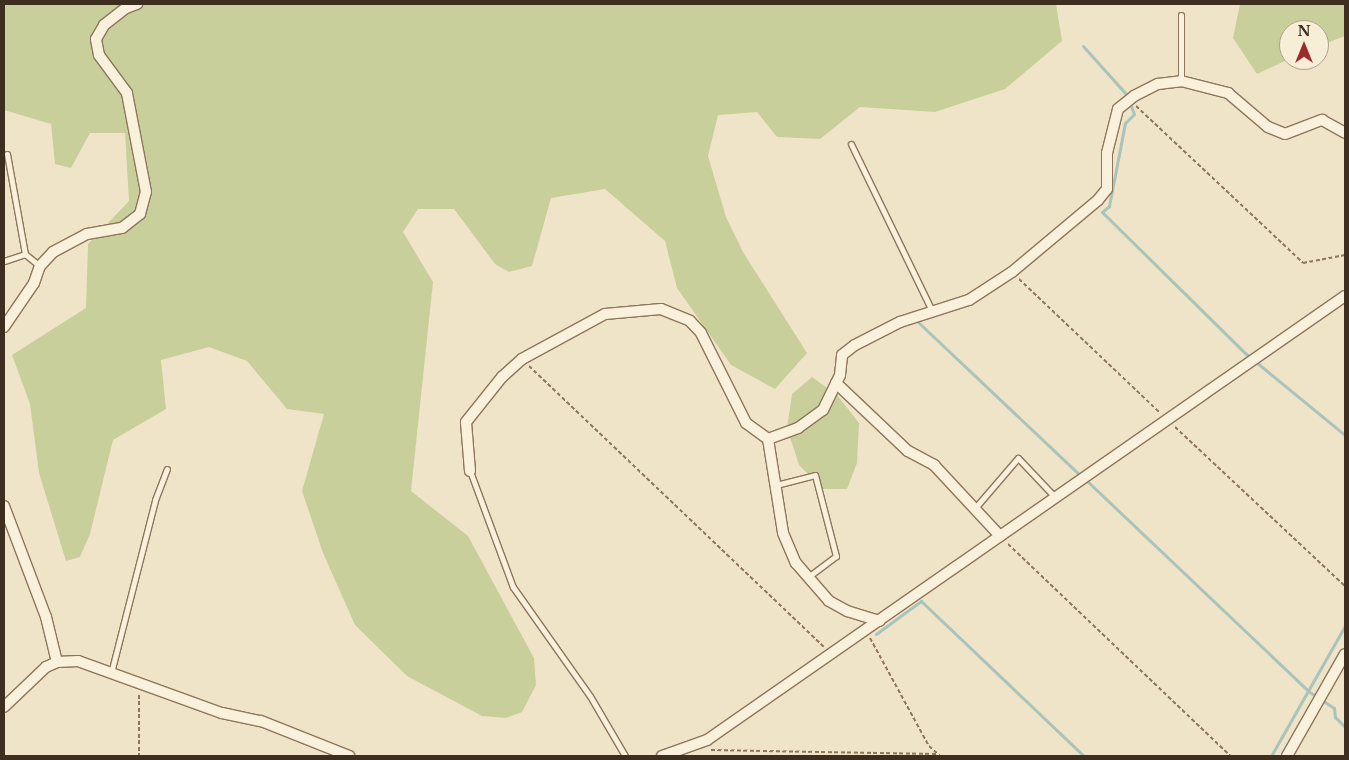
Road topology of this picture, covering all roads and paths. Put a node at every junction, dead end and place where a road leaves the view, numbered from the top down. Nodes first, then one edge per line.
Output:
1 (137, 4) edge
2 (1181, 15) dead end
3 (1181, 81) junction
4 (1128, 101) junction
5 (1345, 133) edge
6 (851, 144) dead end
7 (7, 154) dead end
8 (25, 254) junction
9 (1345, 255) edge
10 (4, 261) edge
11 (40, 266) junction
12 (1012, 272) junction
13 (1345, 296) edge
14 (932, 311) junction
15 (4, 327) edge
16 (522, 360) junction
17 (836, 383) junction
18 (1167, 419) junction
19 (768, 439) junction
20 (167, 469) dead end
21 (470, 471) joint
22 (776, 485) junction
23 (1055, 497) junction
24 (4, 506) edge
25 (975, 508) junction
26 (1000, 536) junction
27 (808, 578) junction
28 (1345, 586) edge
29 (879, 621) junction
30 (866, 630) junction
31 (832, 654) junction
32 (1345, 654) edge
33 (57, 662) junction
34 (111, 674) junction
35 (139, 685) junction
36 (4, 707) edge
37 (700, 744) junction
38 (937, 754) junction
39 (139, 756) edge
40 (349, 756) edge
41 (625, 756) edge
42 (662, 756) edge
43 (940, 756) edge
44 (1231, 756) edge
45 (1288, 756) edge

1 - 11 street
2 - 3 lane
3 - 4 street
3 - 5 street
4 - 9 path
4 - 12 street
6 - 14 lane
7 - 8 lane
8 - 10 lane
8 - 11 lane
11 - 15 street
12 - 14 street
12 - 18 path
13 - 18 street
14 - 17 street
16 - 19 street
16 - 21 street
16 - 31 path
17 - 19 street
17 - 25 street
18 - 23 street
18 - 28 path
19 - 22 street
20 - 34 lane
21 - 41 lane
22 - 27 street
22 - 27 lane
23 - 25 lane
23 - 26 street
24 - 33 street
25 - 26 street
26 - 29 street
26 - 44 path
27 - 29 street
29 - 30 street
30 - 31 street
30 - 38 path
31 - 37 street
32 - 45 street
33 - 34 street
33 - 36 street
34 - 35 street
35 - 39 path
35 - 40 street
37 - 38 path
37 - 42 street
38 - 43 path

